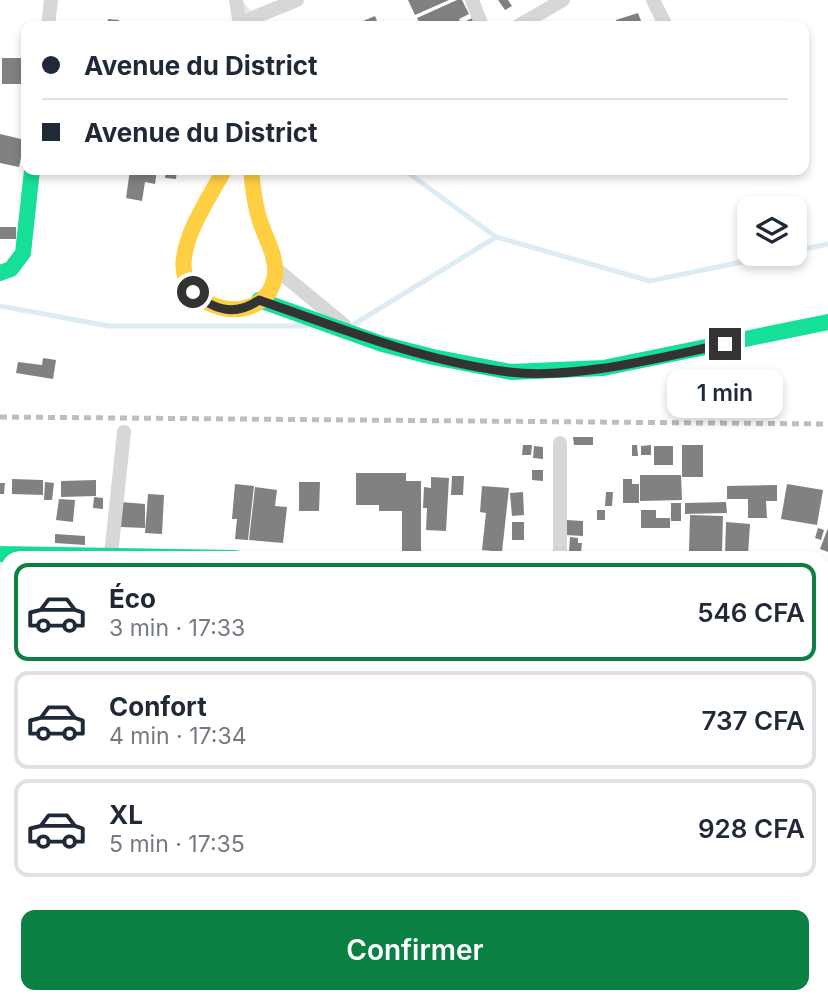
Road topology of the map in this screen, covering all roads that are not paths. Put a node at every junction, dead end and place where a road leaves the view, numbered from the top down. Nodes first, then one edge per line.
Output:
1 (51, 0) edge
2 (236, 0) edge
3 (297, 0) edge
4 (472, 0) edge
5 (563, 0) edge
6 (653, 0) edge
7 (49, 21) edge
8 (240, 21) edge
9 (247, 21) edge
10 (480, 21) edge
11 (527, 21) edge
12 (664, 21) edge
13 (31, 175) edge
14 (222, 175) edge
15 (252, 175) edge
16 (275, 268) junction
17 (0, 273) edge
18 (259, 300) junction
19 (828, 322) edge
20 (353, 333) junction
21 (124, 432) dead end
22 (560, 443) dead end
23 (111, 551) edge
24 (559, 551) edge

1 - 7 street
2 - 8 street
3 - 9 street
4 - 10 street
5 - 11 street
6 - 12 street
13 - 17 street
14 - 18 street
15 - 16 street
16 - 18 street
16 - 20 street
18 - 20 street
19 - 20 street
21 - 23 street
22 - 24 street

